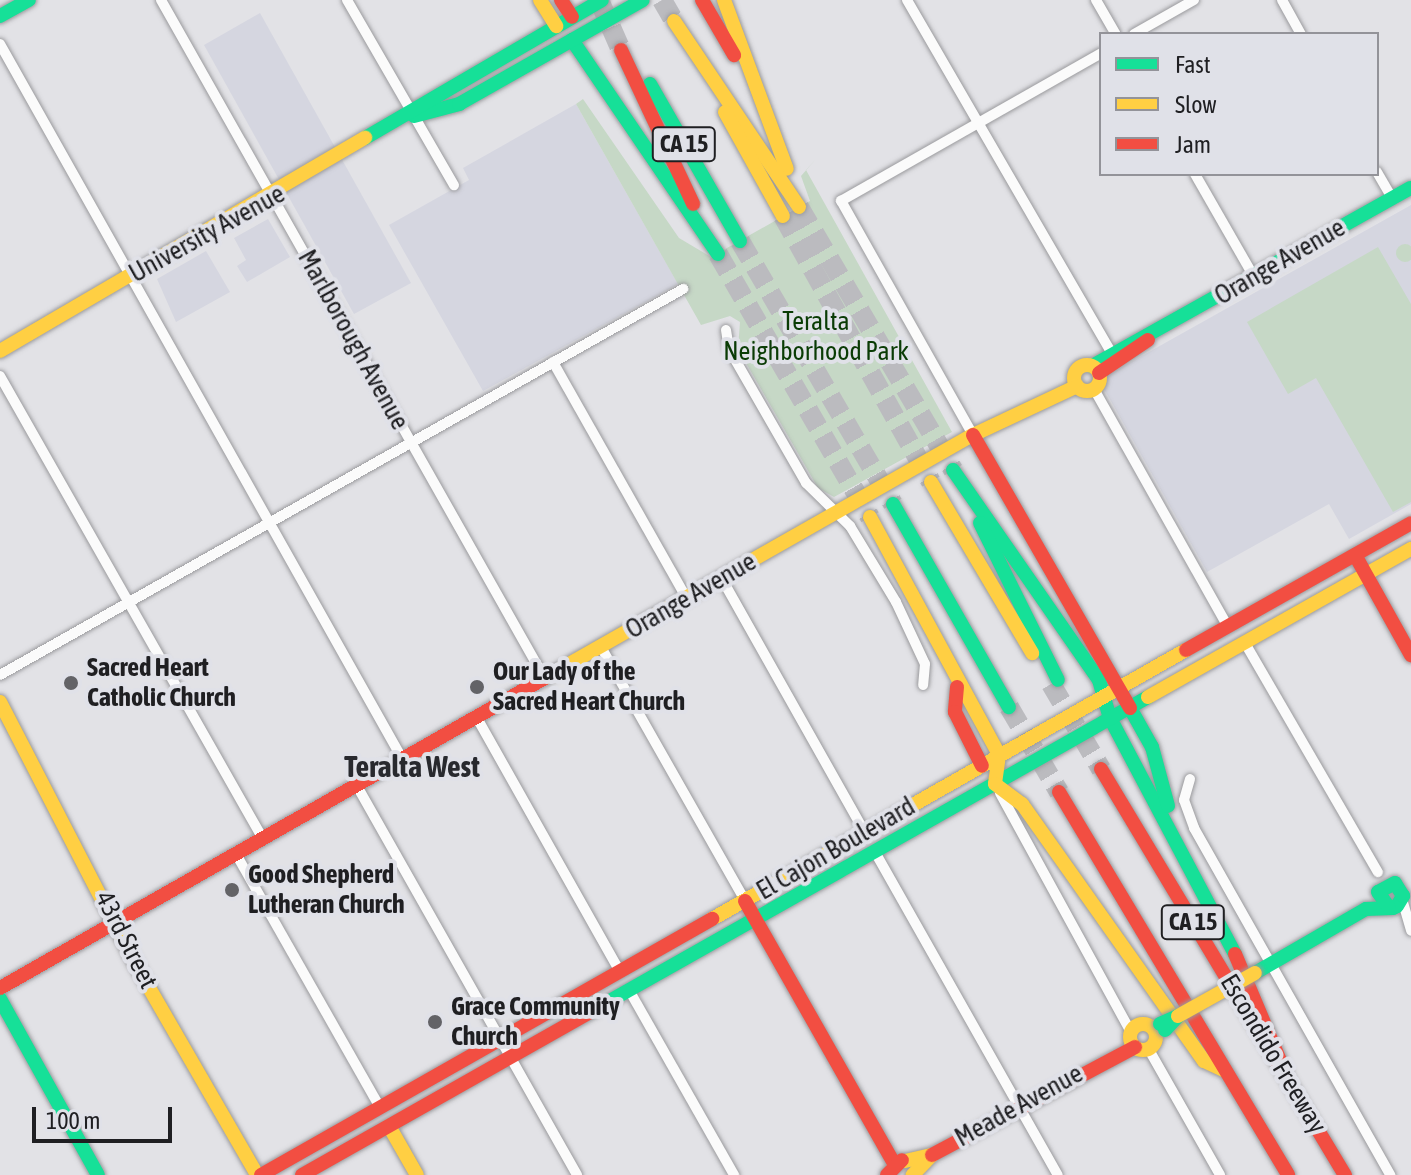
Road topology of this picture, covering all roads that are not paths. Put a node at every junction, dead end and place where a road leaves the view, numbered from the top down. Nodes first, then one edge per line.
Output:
1 (29, 0) edge
2 (161, 0) edge
3 (347, 0) edge
4 (540, 0) edge
5 (561, 0) edge
6 (602, 0) edge
7 (643, 0) edge
8 (702, 0) edge
9 (724, 0) edge
10 (907, 0) edge
11 (1096, 0) edge
12 (1194, 0) edge
13 (1282, 0) edge
14 (0, 16) edge
15 (572, 17) junction
16 (556, 26) junction
17 (1115, 32) edge
18 (1138, 32) edge
19 (1300, 32) edge
20 (572, 40) junction
21 (0, 44) edge
22 (1099, 54) edge
23 (483, 68) junction
24 (459, 104) junction
25 (762, 108) junction
26 (414, 116) junction
27 (979, 123) junction
28 (1379, 175) edge
29 (1196, 176) edge
30 (454, 185) dead end
31 (1411, 188) edge
32 (272, 197) junction
33 (1392, 198) junction
34 (783, 216) tunnel mouth
35 (740, 241) tunnel mouth
36 (131, 276) junction
37 (1254, 277) junction
38 (683, 289) dead end
39 (726, 330) dead end
40 (1150, 337) junction
41 (0, 351) edge
42 (1112, 353) junction
43 (553, 362) junction
44 (1095, 370) junction
45 (0, 376) edge
46 (1076, 380) junction
47 (1094, 389) junction
48 (973, 435) junction
49 (411, 442) junction
50 (931, 482) tunnel mouth
51 (893, 504) tunnel mouth
52 (837, 513) junction
53 (270, 522) junction
54 (1411, 523) edge
55 (1411, 549) edge
56 (1355, 555) junction
57 (930, 571) junction
58 (1366, 574) junction
59 (722, 579) junction
60 (687, 599) junction
61 (128, 602) junction
62 (1228, 627) junction
63 (1245, 643) junction
64 (601, 647) junction
65 (1411, 655) edge
66 (0, 675) edge
67 (545, 679) junction
68 (923, 685) dead end
69 (957, 687) junction
70 (1119, 688) junction
71 (1103, 697) junction
72 (0, 702) edge
73 (1009, 707) tunnel mouth
74 (1130, 708) junction
75 (477, 718) junction
76 (1110, 718) junction
77 (999, 755) junction
78 (403, 760) junction
79 (982, 766) junction
80 (1101, 769) tunnel mouth
81 (1190, 779) dead end
82 (995, 784) junction
83 (357, 786) junction
84 (1059, 792) tunnel mouth
85 (1173, 825) junction
86 (865, 833) junction
87 (263, 839) junction
88 (875, 852) junction
89 (236, 854) junction
90 (1378, 872) junction
91 (1411, 882) edge
92 (1395, 883) junction
93 (1378, 892) junction
94 (1407, 894) edge
95 (745, 901) junction
96 (1389, 908) junction
97 (1366, 909) junction
98 (1403, 918) junction
99 (755, 919) junction
100 (118, 921) junction
101 (1411, 931) edge
102 (1272, 964) junction
103 (620, 972) junction
104 (0, 988) edge
105 (629, 990) junction
106 (0, 999) edge
107 (1150, 1028) junction
108 (500, 1039) junction
109 (1146, 1046) junction
110 (1107, 1056) junction
111 (511, 1057) junction
112 (1225, 1071) junction
113 (1286, 1075) junction
114 (1019, 1106) junction
115 (380, 1108) junction
116 (389, 1126) junction
117 (932, 1155) junction
118 (891, 1169) edge
119 (98, 1175) edge
120 (259, 1175) edge
121 (302, 1175) edge
122 (417, 1175) edge
123 (577, 1175) edge
124 (734, 1175) edge
125 (913, 1175) edge
126 (1058, 1175) edge
127 (1220, 1175) edge
128 (1288, 1175) edge
129 (1345, 1175) edge
130 (1390, 1175) edge

1 - 14 main road
2 - 32 street, Marlborough Avenue
3 - 26 street
4 - 16 main road
5 - 15 main road
6 - 15 main road, University Avenue
7 - 20 main road, University Avenue
8 - 25 main road
9 - 25 main road
10 - 27 street
11 - 17 street
12 - 18 street
13 - 19 street
15 - 16 main road, University Avenue
15 - 20 main road
16 - 23 main road, University Avenue
20 - 24 main road, University Avenue
20 - 35 main road, CA 15
21 - 36 street
22 - 27 street
23 - 24 main road
23 - 26 main road, University Avenue
24 - 26 main road, University Avenue
25 - 34 main road, CA 15
26 - 30 street
26 - 32 main road, University Avenue
27 - 42 street
27 - 48 street
28 - 33 street
29 - 37 street
31 - 33 main road, Orange Avenue
32 - 36 main road, University Avenue
32 - 49 street, Marlborough Avenue
33 - 37 main road, Orange Avenue
36 - 41 main road, University Avenue
36 - 53 street
37 - 40 main road, Orange Avenue
38 - 43 street
39 - 52 street
40 - 42 main road, Orange Avenue
40 - 44 main road, Orange Avenue
42 - 44 main road, Orange Avenue
43 - 49 street
43 - 60 street
44 - 46 main road, Orange Avenue
44 - 47 main road
45 - 61 street
46 - 47 main road
46 - 48 main road, Orange Avenue
47 - 62 street
48 - 52 main road, Orange Avenue
48 - 70 main road
49 - 53 street
49 - 67 street, Marlborough Avenue
50 - 71 main road
51 - 57 main road
52 - 59 main road, Orange Avenue
52 - 68 street
53 - 61 street
53 - 78 street
54 - 56 main road, El Cajon Boulevard
55 - 58 main road, El Cajon Boulevard
56 - 58 main road
56 - 62 main road, El Cajon Boulevard
57 - 69 main road
57 - 73 main road
58 - 63 main road, El Cajon Boulevard
58 - 65 main road
59 - 60 main road, Orange Avenue
59 - 86 street
60 - 64 main road, Orange Avenue
61 - 66 street
61 - 87 street
62 - 70 main road, El Cajon Boulevard
63 - 74 main road, El Cajon Boulevard
63 - 90 street
64 - 67 main road, Orange Avenue
64 - 95 street
67 - 75 main road, Orange Avenue
69 - 77 main road
69 - 79 main road
70 - 71 main road, El Cajon Boulevard
70 - 74 main road
71 - 76 main road
71 - 77 main road, El Cajon Boulevard
72 - 100 main road, 43rd Street
74 - 76 main road, El Cajon Boulevard
74 - 85 main road
75 - 78 main road, Orange Avenue
75 - 103 street
76 - 82 main road, El Cajon Boulevard
76 - 85 main road
77 - 79 main road, El Cajon Boulevard
77 - 82 main road
78 - 83 main road, Orange Avenue
79 - 86 main road, El Cajon Boulevard
80 - 113 main road, Escondido Freeway / CA 15
81 - 102 street
82 - 88 main road, El Cajon Boulevard
82 - 107 street
82 - 112 main road
83 - 87 main road, Orange Avenue
83 - 108 street
84 - 112 main road, Escondido Freeway / CA 15
85 - 113 main road
86 - 95 main road, El Cajon Boulevard
87 - 89 main road, Orange Avenue
88 - 99 main road, El Cajon Boulevard
88 - 114 street
89 - 100 main road, Orange Avenue
89 - 115 street
90 - 92 street
90 - 93 street
91 - 92 main road, Meade Avenue
92 - 93 main road, Meade Avenue
92 - 94 main road
93 - 96 main road
93 - 97 main road, Meade Avenue
94 - 96 main road
94 - 98 street
95 - 99 main road
95 - 103 main road, El Cajon Boulevard
96 - 97 main road, Meade Avenue
96 - 98 street
97 - 102 main road, Meade Avenue
98 - 101 street
99 - 105 main road, El Cajon Boulevard
99 - 118 main road
100 - 104 main road, Orange Avenue
100 - 120 main road, 43rd Street
102 - 107 main road, Meade Avenue, bridge
102 - 130 street
103 - 108 main road, El Cajon Boulevard
105 - 111 main road, El Cajon Boulevard
105 - 124 street
106 - 119 main road
107 - 109 main road, Meade Avenue
107 - 109 main road
107 - 110 main road, Meade Avenue
108 - 111 street
108 - 115 main road, El Cajon Boulevard
109 - 110 main road, Meade Avenue
109 - 127 street
110 - 114 main road, Meade Avenue
111 - 116 main road, El Cajon Boulevard
111 - 123 street
112 - 128 main road, Escondido Freeway / CA 15
113 - 129 main road, Escondido Freeway / CA 15
114 - 117 main road, Meade Avenue
114 - 126 street
115 - 120 main road, El Cajon Boulevard
116 - 121 main road, El Cajon Boulevard
116 - 122 main road
117 - 118 main road, Meade Avenue
117 - 125 main road, Meade Avenue
118 - 125 main road

